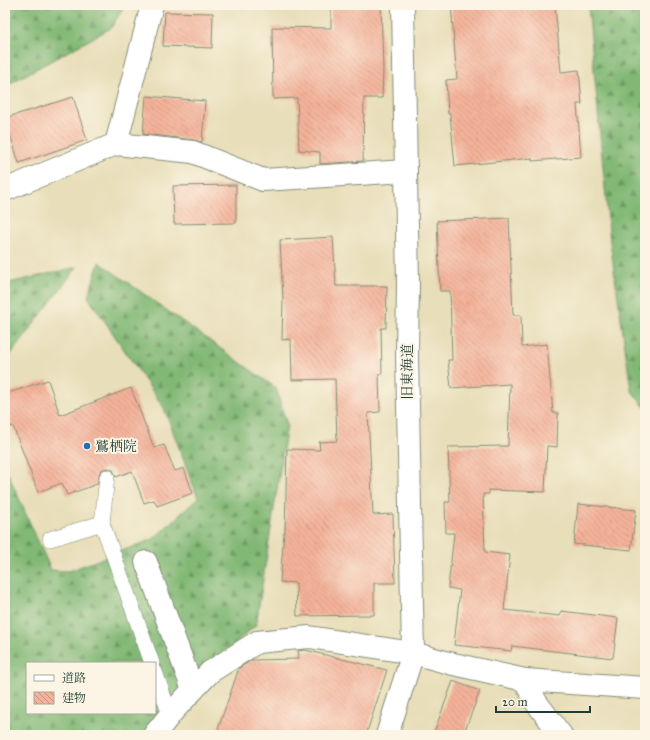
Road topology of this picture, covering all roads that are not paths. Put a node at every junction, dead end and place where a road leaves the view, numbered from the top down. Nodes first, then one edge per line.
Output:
1 (152, 5) edge
2 (404, 5) edge
3 (116, 144) junction
4 (406, 171) junction
5 (5, 190) edge
6 (107, 478) dead end
7 (102, 523) junction
8 (50, 539) dead end
9 (146, 562) dead end
10 (413, 653) junction
11 (152, 662) edge
12 (156, 675) edge
13 (525, 680) junction
14 (645, 688) edge
15 (193, 690) junction
16 (170, 715) junction
17 (154, 735) edge
18 (387, 735) edge
19 (561, 735) edge

1 - 3 street
2 - 4 street, 旧東海道
3 - 4 street
3 - 5 street
4 - 10 street, 旧東海道
6 - 7 lane
7 - 8 lane
7 - 11 lane
9 - 15 street
10 - 13 street
10 - 15 street
10 - 18 street, 旧東海道
12 - 16 lane
13 - 14 street
13 - 19 street
15 - 16 street
16 - 17 street

